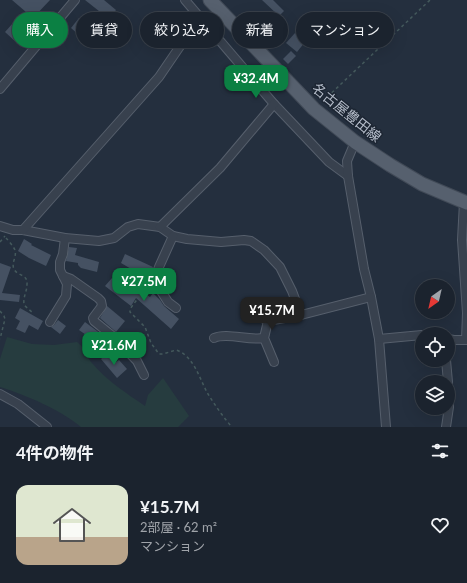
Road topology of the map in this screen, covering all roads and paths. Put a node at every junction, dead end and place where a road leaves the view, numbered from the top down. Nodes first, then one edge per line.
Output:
1 (74, 0) edge
2 (185, 0) edge
3 (210, 0) edge
4 (430, 0) edge
5 (196, 12) edge
6 (224, 45) edge
7 (179, 48) edge
8 (0, 89) edge
9 (274, 104) junction
10 (314, 109) junction
11 (355, 142) junction
12 (348, 176) junction
13 (465, 203) edge
14 (0, 226) edge
15 (160, 227) junction
16 (23, 230) junction
17 (5, 236) dead end
18 (173, 236) junction
19 (65, 238) junction
20 (63, 276) junction
21 (128, 276) dead end
22 (152, 284) junction
23 (371, 298) junction
24 (176, 308) dead end
25 (248, 310) dead end
26 (0, 311) edge
27 (33, 313) dead end
28 (301, 316) junction
29 (268, 321) junction
30 (50, 322) dead end
31 (415, 336) edge
32 (214, 338) dead end
33 (264, 338) junction
34 (0, 339) edge
35 (379, 339) junction
36 (455, 340) edge
37 (467, 340) edge
38 (274, 362) dead end
39 (144, 375) dead end
40 (0, 394) edge
41 (448, 415) edge
42 (46, 427) edge
43 (232, 427) edge
44 (386, 427) edge
45 (446, 427) edge

1 - 8 street
2 - 5 street
3 - 10 main road, 名古屋豊田線
4 - 10 path
6 - 9 street
7 - 16 street
9 - 12 street
9 - 15 street
10 - 11 main road, 名古屋豊田線
11 - 12 street
11 - 13 main road, 名古屋豊田線
12 - 23 street
13 - 37 street
14 - 16 street
15 - 18 street
15 - 19 street
16 - 19 street
17 - 27 path
18 - 22 street
18 - 28 street
19 - 20 street
20 - 30 street
20 - 39 street
21 - 22 path
22 - 24 street
22 - 43 path
23 - 28 street
23 - 35 street
25 - 29 street
26 - 34 path
28 - 29 street
29 - 33 street
31 - 35 street
32 - 33 street
33 - 38 street
35 - 44 street
36 - 37 street
40 - 42 street
41 - 45 street

